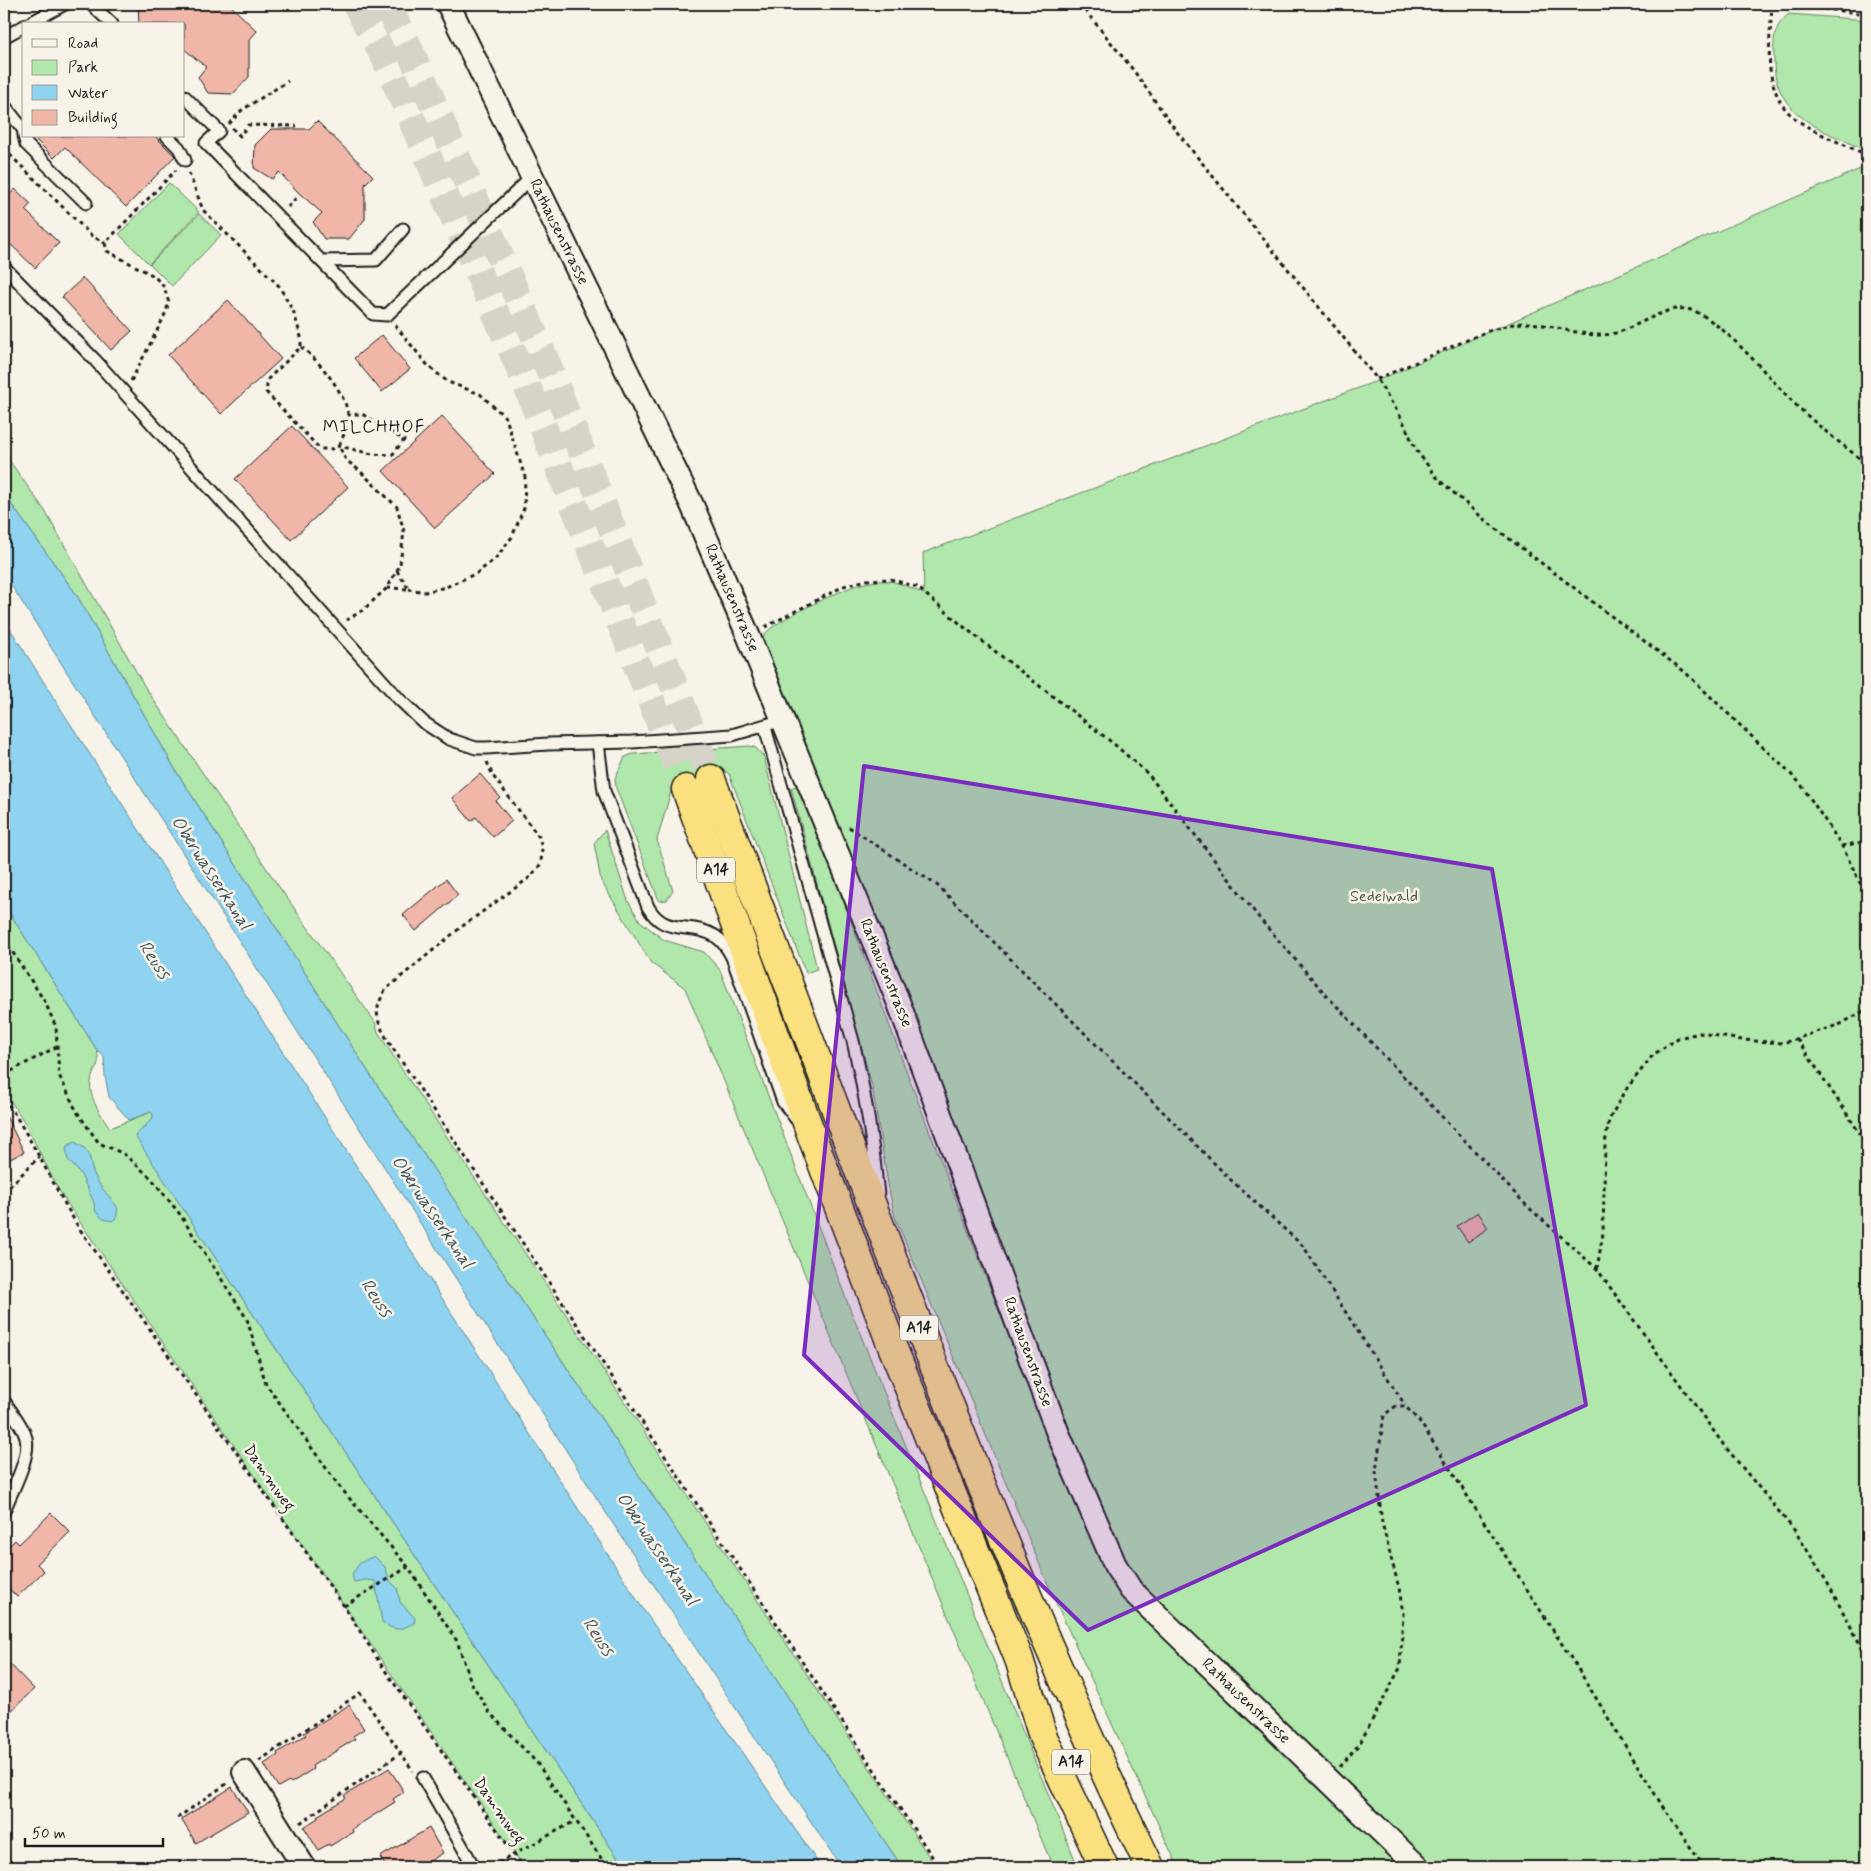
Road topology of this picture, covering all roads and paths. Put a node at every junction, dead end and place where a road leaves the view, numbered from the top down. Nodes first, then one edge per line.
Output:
1 (65, 4) edge
2 (91, 4) edge
3 (448, 4) edge
4 (1080, 4) edge
5 (1736, 4) edge
6 (1772, 6) edge
7 (1867, 14) edge
8 (45, 20) edge
9 (110, 22) edge
10 (22, 27) edge
11 (4, 37) edge
12 (288, 81) dead end
13 (185, 97) edge
14 (4, 105) edge
15 (198, 110) junction
16 (229, 124) junction
17 (297, 126) dead end
18 (22, 128) edge
19 (25, 138) edge
20 (169, 138) edge
21 (4, 150) edge
22 (1867, 155) edge
23 (186, 160) junction
24 (532, 177) junction
25 (86, 204) dead end
26 (403, 229) dead end
27 (105, 243) junction
28 (322, 261) junction
29 (4, 267) edge
30 (387, 315) junction
31 (301, 347) junction
32 (1377, 379) junction
33 (122, 390) junction
34 (348, 415) junction
35 (339, 446) junction
36 (1867, 464) edge
37 (396, 571) junction
38 (387, 588) junction
39 (409, 589) junction
40 (334, 628) junction
41 (748, 635) junction
42 (774, 723) junction
43 (598, 743) junction
44 (487, 748) junction
45 (818, 807) junction
46 (1867, 841) edge
47 (1842, 846) junction
48 (1867, 897) edge
49 (4, 939) edge
50 (1867, 1009) edge
51 (1797, 1039) junction
52 (58, 1046) junction
53 (4, 1075) edge
54 (4, 1098) edge
55 (814, 1142) junction
56 (1867, 1144) edge
57 (39, 1157) junction
58 (4, 1192) edge
59 (882, 1231) junction
60 (1597, 1269) junction
61 (4, 1401) edge
62 (1405, 1406) junction
63 (4, 1511) edge
64 (408, 1567) junction
65 (344, 1606) junction
66 (1019, 1659) junction
67 (1867, 1668) edge
68 (401, 1754) junction
69 (244, 1772) junction
70 (422, 1778) joint
71 (1329, 1781) junction
72 (177, 1818) dead end
73 (575, 1822) junction
74 (283, 1834) junction
75 (514, 1854) junction
76 (304, 1867) edge
77 (474, 1867) edge
78 (491, 1867) edge
79 (523, 1867) edge
80 (607, 1867) edge
81 (939, 1867) edge
82 (1104, 1867) edge
83 (1119, 1867) edge
84 (1150, 1867) edge
85 (1418, 1867) edge
86 (1704, 1867) edge

1 - 8 lane
2 - 9 lane
3 - 24 street, Rathausenstrasse
4 - 32 path
5 - 6 path
6 - 7 path
6 - 22 path
10 - 11 lane
12 - 16 path
13 - 15 lane
14 - 18 lane
15 - 16 path
15 - 28 lane
16 - 17 path
19 - 25 lane
20 - 23 lane
21 - 27 path
23 - 27 path
23 - 31 path
24 - 30 lane
24 - 41 street, Rathausenstrasse
26 - 28 lane
27 - 33 path
28 - 30 lane
29 - 33 lane
30 - 39 path
31 - 34 path
31 - 35 path
32 - 36 path
32 - 47 path
33 - 40 lane
34 - 35 path
34 - 35 path
35 - 37 path
37 - 38 path
37 - 39 path
38 - 39 path
38 - 40 path
40 - 44 lane
41 - 42 street, Rathausenstrasse
41 - 60 path
42 - 43 lane
42 - 45 street, Rathausenstrasse
42 - 59 lane
43 - 44 lane
43 - 55 lane
44 - 81 path
45 - 62 path
45 - 71 street, Rathausenstrasse
46 - 47 path
47 - 48 path
49 - 52 path
50 - 51 path
51 - 56 path
51 - 60 path
52 - 53 path
52 - 64 path
54 - 57 path, Dammweg
55 - 59 highway, A14
55 - 66 highway, A14
57 - 58 path
57 - 65 path, Dammweg
59 - 84 highway, A14
60 - 67 path
61 - 63 lane
62 - 71 path
62 - 86 path
64 - 65 path
64 - 73 path
65 - 75 path, Dammweg
66 - 82 highway, A14
66 - 83 highway, A14
68 - 69 path
68 - 70 path
68 - 74 path
69 - 72 path
69 - 74 street
70 - 77 lane
71 - 85 street, Rathausenstrasse
73 - 75 path
73 - 80 path
74 - 76 street
75 - 78 path
75 - 79 path, Dammweg

